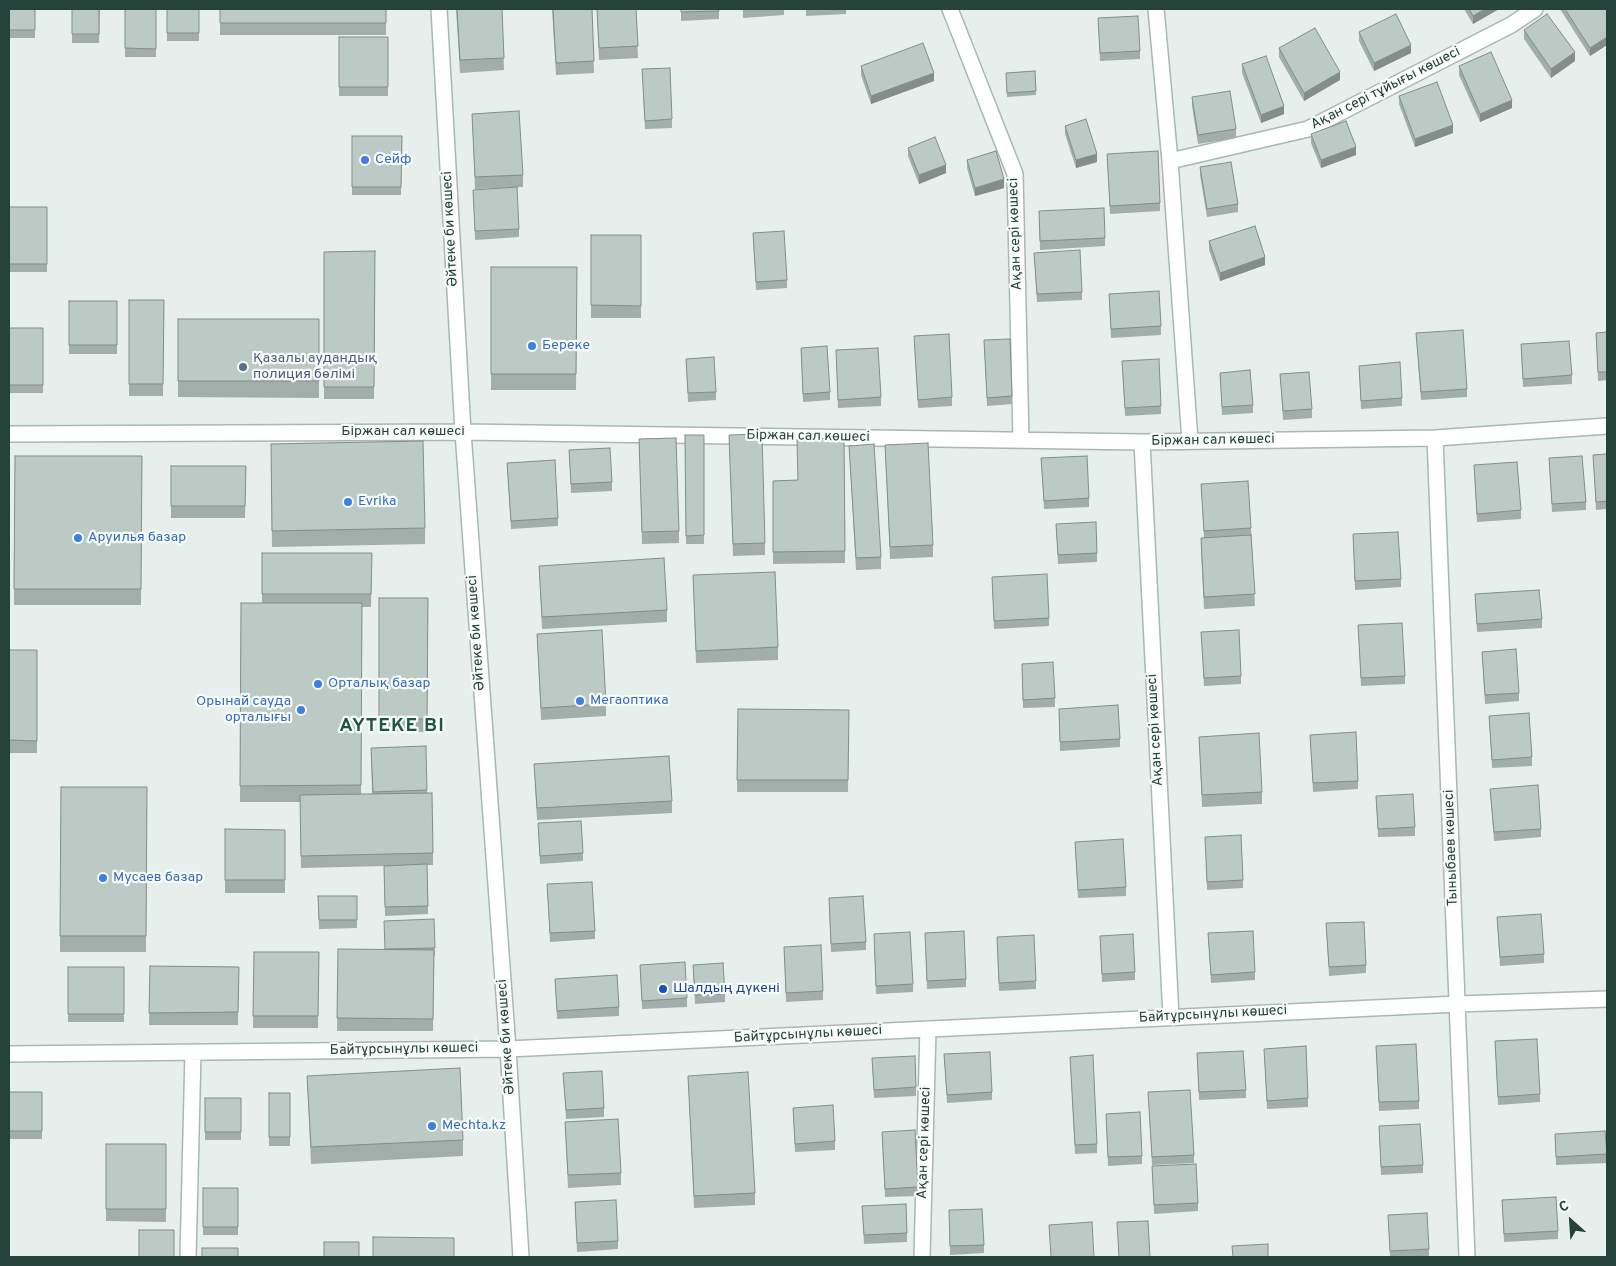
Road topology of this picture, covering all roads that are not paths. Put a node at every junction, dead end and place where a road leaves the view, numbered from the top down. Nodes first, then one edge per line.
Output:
1 (439, 9) edge
2 (950, 9) edge
3 (1156, 9) edge
4 (1535, 9) edge
5 (1170, 161) junction
6 (1607, 426) edge
7 (463, 432) junction
8 (9, 434) edge
9 (1435, 438) junction
10 (1021, 440) junction
11 (1190, 441) junction
12 (1142, 442) junction
13 (1607, 999) edge
14 (1458, 1004) junction
15 (1171, 1017) junction
16 (928, 1029) junction
17 (508, 1049) junction
18 (193, 1052) junction
19 (9, 1054) edge
20 (188, 1257) edge
21 (521, 1257) edge
22 (922, 1257) edge
23 (1467, 1257) edge

1 - 7 street, Әйтеке би көшесі
2 - 10 street, Ақан сері көшесі
3 - 5 street
4 - 5 street, Ақан сері тұйығы көшесі
5 - 11 street
6 - 9 street, Біржан сал көшесі
7 - 8 street, Біржан сал көшесі
7 - 10 street, Біржан сал көшесі
7 - 17 street, Әйтеке би көшесі
9 - 11 street, Біржан сал көшесі
9 - 14 street, Тыныбаев көшесі
10 - 12 street, Біржан сал көшесі
11 - 12 street, Біржан сал көшесі
12 - 15 street, Ақан сері көшесі
13 - 14 street, Байтұрсынұлы көшесі
14 - 15 street, Байтұрсынұлы көшесі
14 - 23 street, Тыныбаев көшесі
15 - 16 street, Байтұрсынұлы көшесі
16 - 17 street, Байтұрсынұлы көшесі
16 - 22 street, Ақан сері көшесі
17 - 18 street, Байтұрсынұлы көшесі
17 - 21 street, Әйтеке би көшесі
18 - 19 street, Байтұрсынұлы көшесі
18 - 20 street

